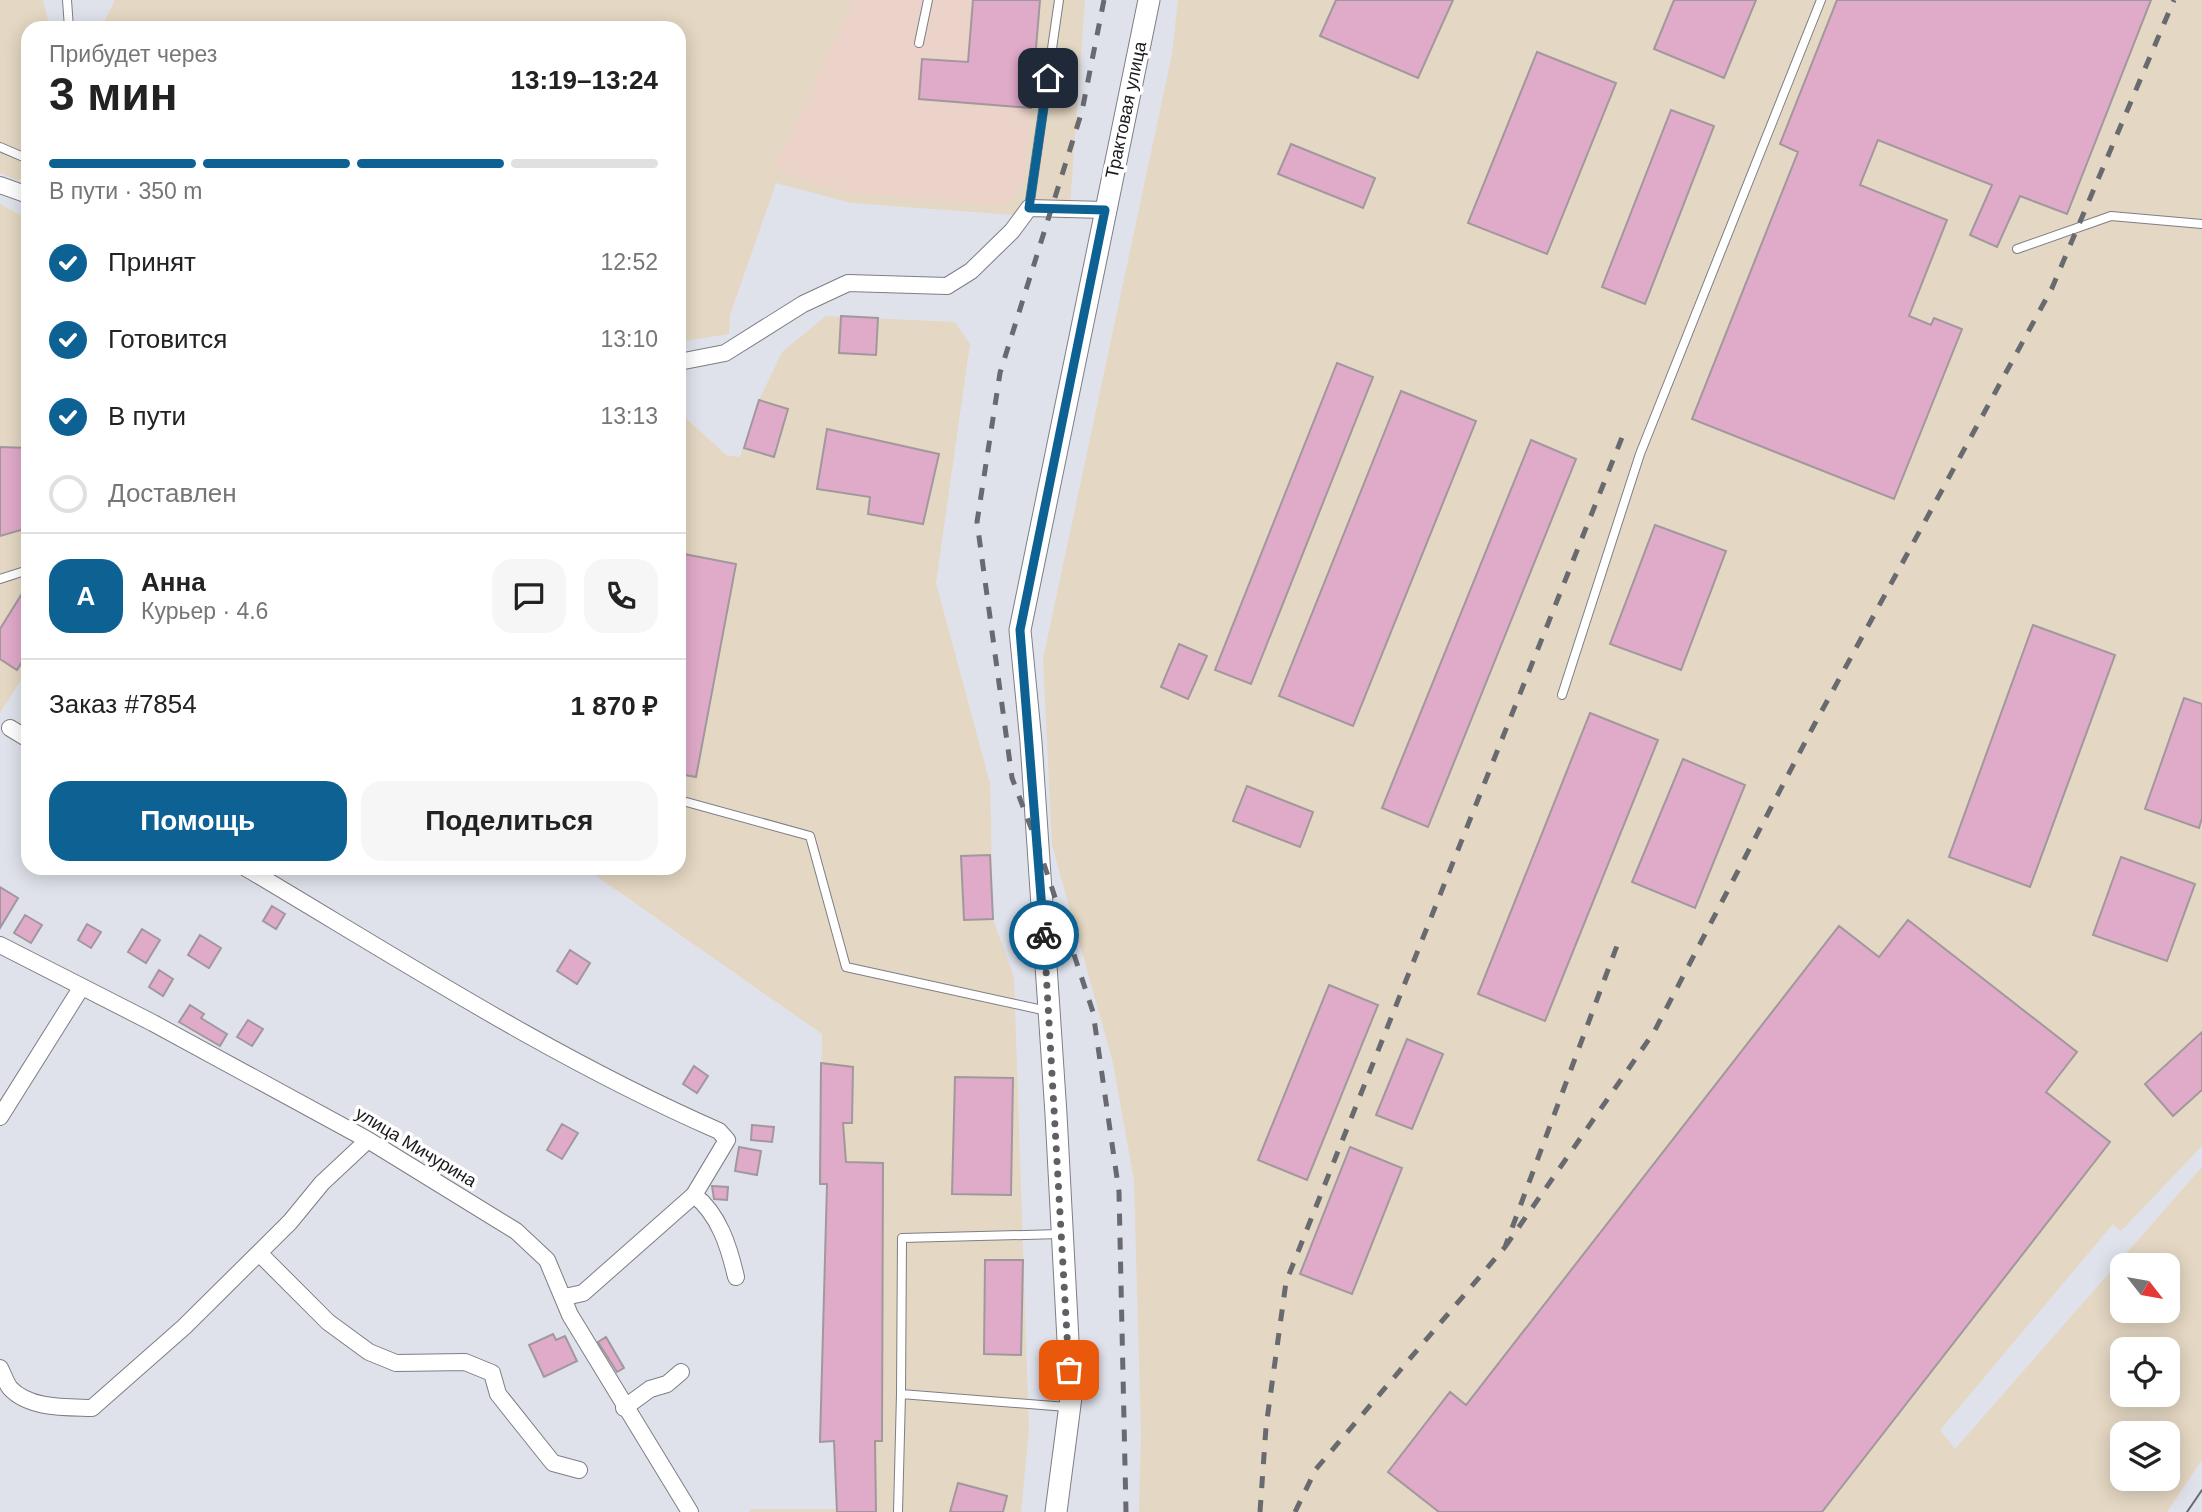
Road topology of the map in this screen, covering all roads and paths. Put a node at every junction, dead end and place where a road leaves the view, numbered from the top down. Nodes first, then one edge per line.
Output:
1 (67, 0) edge
2 (928, 0) edge
3 (1059, 0) edge
4 (1149, 0) edge
5 (1821, 0) edge
6 (68, 21) edge
7 (919, 43) dead end
8 (0, 147) edge
9 (21, 156) edge
10 (0, 185) edge
11 (21, 192) edge
12 (1029, 208) junction
13 (1105, 210) junction
14 (2202, 223) edge
15 (2017, 249) dead end
16 (686, 361) edge
17 (21, 572) edge
18 (0, 579) edge
19 (1562, 695) dead end
20 (10, 728) dead end
21 (21, 735) edge
22 (686, 802) edge
23 (258, 875) edge
24 (0, 945) edge
25 (81, 988) junction
26 (1049, 1012) junction
27 (0, 1116) edge
28 (368, 1140) junction
29 (694, 1195) junction
30 (1063, 1234) junction
31 (259, 1253) junction
32 (736, 1277) dead end
33 (565, 1297) junction
34 (0, 1368) edge
35 (681, 1372) dead end
36 (901, 1394) junction
37 (1070, 1407) junction
38 (624, 1408) junction
39 (579, 1470) dead end
40 (690, 1512) edge
41 (898, 1512) edge
42 (1056, 1512) edge

1 - 6 lane
2 - 7 lane
3 - 12 lane
4 - 13 main road, Трактовая улица
5 - 19 lane
8 - 9 lane
10 - 11 street
12 - 13 street
12 - 16 street
13 - 26 main road, Трактовая улица
14 - 15 lane
17 - 18 lane
20 - 21 street
22 - 26 lane
23 - 29 street
24 - 25 street, улица Мичурина
25 - 27 street
25 - 28 street, улица Мичурина
26 - 30 main road, Трактовая улица
28 - 31 street
28 - 33 street, улица Мичурина
29 - 32 street
29 - 33 street
30 - 36 lane
30 - 37 main road, Трактовая улица
31 - 34 street
31 - 39 street
33 - 38 street, улица Мичурина
35 - 38 street
36 - 37 lane
36 - 41 lane
37 - 42 main road, Трактовая улица
38 - 40 street, улица Мичурина

